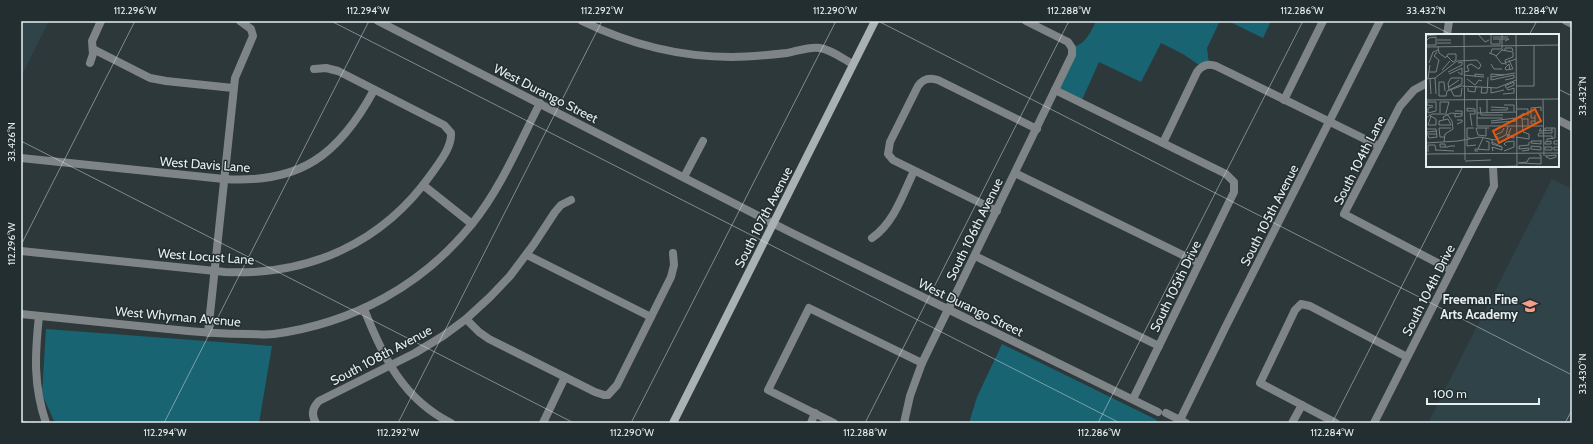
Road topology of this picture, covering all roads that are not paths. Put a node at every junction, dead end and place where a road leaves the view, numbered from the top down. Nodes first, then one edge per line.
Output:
1 (101, 21) edge
2 (240, 21) edge
3 (378, 21) edge
4 (582, 21) edge
5 (874, 21) edge
6 (1026, 21) edge
7 (1323, 21) edge
8 (1380, 21) edge
9 (1449, 21) edge
10 (1566, 21) edge
11 (392, 24) edge
12 (1572, 24) edge
13 (1447, 34) edge
14 (93, 49) junction
15 (90, 63) dead end
16 (853, 64) junction
17 (314, 69) dead end
18 (1426, 84) edge
19 (234, 88) junction
20 (374, 90) junction
21 (1056, 90) junction
22 (1284, 100) junction
23 (540, 103) junction
24 (1559, 120) edge
25 (1329, 122) junction
26 (1572, 127) edge
27 (1037, 128) junction
28 (703, 141) dead end
29 (1162, 143) junction
30 (1379, 146) junction
31 (21, 158) edge
32 (1492, 167) dead end
33 (914, 171) junction
34 (1015, 173) junction
35 (684, 177) junction
36 (224, 179) junction
37 (423, 185) junction
38 (570, 200) dead end
39 (996, 211) junction
40 (773, 223) junction
41 (472, 224) junction
42 (872, 238) dead end
43 (21, 251) edge
44 (673, 253) dead end
45 (527, 255) junction
46 (975, 256) junction
47 (1199, 263) junction
48 (214, 270) junction
49 (1451, 270) junction
50 (364, 309) junction
51 (949, 309) junction
52 (21, 314) edge
53 (39, 316) junction
54 (651, 317) junction
55 (466, 318) junction
56 (208, 333) junction
57 (1159, 346) junction
58 (1407, 357) junction
59 (922, 363) junction
60 (390, 366) junction
61 (565, 377) junction
62 (1133, 399) junction
63 (1302, 405) junction
64 (815, 413) junction
65 (1183, 422) edge
66 (46, 423) edge
67 (316, 423) edge
68 (451, 423) edge
69 (542, 423) edge
70 (673, 423) edge
71 (811, 423) edge
72 (834, 423) edge
73 (904, 423) edge
74 (1292, 423) edge
75 (1336, 423) edge
76 (1374, 423) edge

1 - 14 street
2 - 19 street
3 - 11 street, West Durango Street
4 - 16 street
5 - 16 main road, South 107th Avenue
6 - 21 street, South 106th Avenue
7 - 22 street
8 - 25 street, South 105th Avenue
9 - 13 street
10 - 12 street
11 - 23 street, West Durango Street
14 - 15 street
14 - 19 street
16 - 40 main road, South 107th Avenue
17 - 20 street
18 - 30 street, South 104th Lane
19 - 36 street
20 - 36 street, West Davis Lane
20 - 37 street, West Locust Lane
21 - 27 street, South 106th Avenue
21 - 29 street
22 - 25 street
22 - 29 street
23 - 35 street, West Durango Street
23 - 41 street, West Whyman Avenue
24 - 26 street
25 - 30 street
25 - 65 street, South 105th Avenue
27 - 33 street
27 - 34 street, South 106th Avenue
28 - 35 street
29 - 47 street, South 105th Drive
30 - 49 street, South 104th Lane
31 - 36 street, West Davis Lane
32 - 49 street, South 104th Drive
33 - 39 street
33 - 42 street
34 - 39 street, South 106th Avenue
34 - 47 street
35 - 40 street, West Durango Street
36 - 48 street
37 - 41 street
37 - 48 street, West Locust Lane
38 - 45 street, South 108th Avenue
39 - 46 street, South 106th Avenue
40 - 51 street, West Durango Street
40 - 70 main road, South 107th Avenue
41 - 50 street, West Whyman Avenue
43 - 48 street, West Locust Lane
44 - 54 street
45 - 54 street
45 - 55 street, South 108th Avenue
46 - 51 street, South 106th Avenue
46 - 57 street
47 - 57 street, South 105th Drive
48 - 56 street
49 - 58 street, South 104th Drive
50 - 56 street, West Whyman Avenue
50 - 60 street
51 - 59 street, South 106th Avenue
51 - 62 street, West Durango Street
52 - 53 street, West Whyman Avenue
53 - 56 street, West Whyman Avenue
53 - 66 street
54 - 61 street
55 - 60 street, South 108th Avenue
55 - 61 street
57 - 62 street, South 105th Drive
58 - 63 street
58 - 76 street, South 104th Drive
59 - 64 street
59 - 73 street, South 106th Avenue
60 - 67 street, South 108th Avenue
60 - 68 street
61 - 69 street
62 - 65 street, West Durango Street
63 - 74 street
63 - 75 street
64 - 71 street
64 - 72 street

